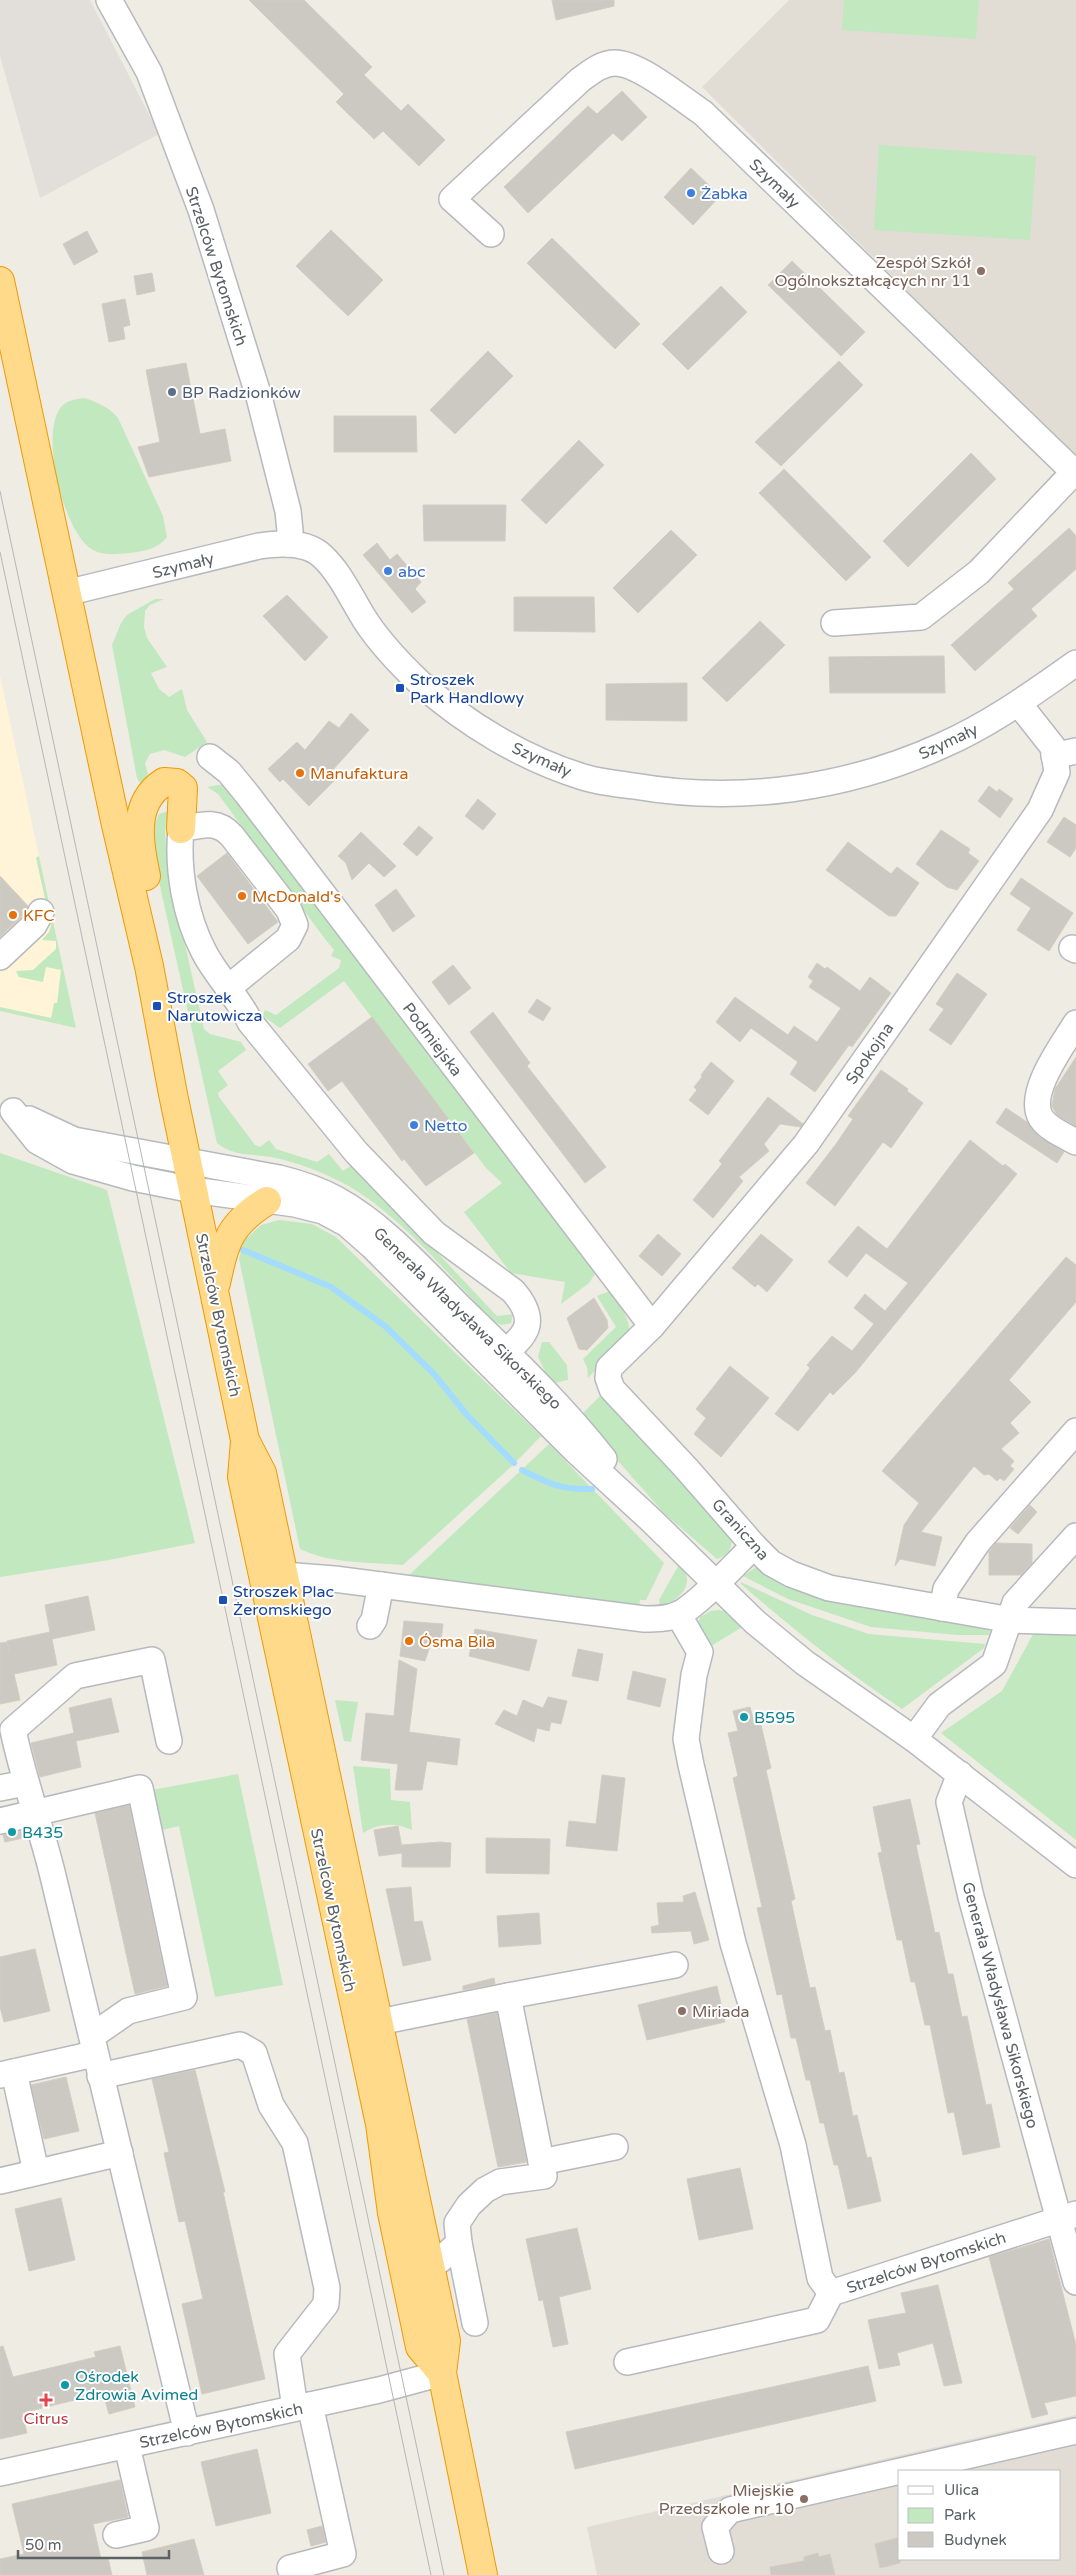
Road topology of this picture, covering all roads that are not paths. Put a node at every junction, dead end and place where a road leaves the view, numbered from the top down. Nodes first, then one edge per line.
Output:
1 (110, 0) edge
2 (491, 234) dead end
3 (0, 281) edge
4 (1075, 472) edge
5 (288, 544) junction
6 (66, 593) junction
7 (834, 623) dead end
8 (1076, 663) edge
9 (1019, 704) junction
10 (1065, 753) edge
11 (210, 757) dead end
12 (181, 829) junction
13 (41, 912) dead end
14 (0, 956) edge
15 (149, 966) junction
16 (228, 988) junction
17 (1076, 1024) edge
18 (7, 1105) edge
19 (1076, 1142) edge
20 (187, 1161) junction
21 (193, 1190) junction
22 (267, 1201) junction
23 (214, 1289) junction
24 (652, 1326) junction
25 (498, 1359) junction
26 (608, 1378) joint
27 (1076, 1432) edge
28 (245, 1440) junction
29 (1076, 1536) edge
30 (754, 1546) junction
31 (283, 1575) junction
32 (715, 1583) junction
33 (381, 1585) junction
34 (942, 1608) junction
35 (678, 1614) junction
36 (1011, 1620) junction
37 (1076, 1622) edge
38 (370, 1626) dead end
39 (914, 1739) junction
40 (169, 1742) dead end
41 (960, 1774) junction
42 (25, 1783) junction
43 (0, 1788) edge
44 (34, 1813) junction
45 (0, 1821) edge
46 (1076, 1865) edge
47 (675, 1965) dead end
48 (508, 1996) junction
49 (369, 2025) junction
50 (95, 2055) junction
51 (7, 2074) edge
52 (615, 2148) dead end
53 (120, 2153) junction
54 (541, 2162) junction
55 (36, 2172) junction
56 (0, 2181) edge
57 (1067, 2216) edge
58 (459, 2243) junction
59 (430, 2265) junction
60 (1076, 2282) edge
61 (831, 2294) junction
62 (475, 2323) dead end
63 (627, 2362) dead end
64 (442, 2373) junction
65 (302, 2407) junction
66 (1076, 2431) edge
67 (187, 2433) junction
68 (127, 2446) junction
69 (905, 2470) edge
70 (898, 2472) edge
71 (0, 2474) edge
72 (116, 2535) dead end
73 (721, 2551) dead end
74 (290, 2568) dead end
75 (483, 2575) edge

1 - 5 street, Strzelców Bytomskich
2 - 4 street, Szymały
3 - 6 highway
4 - 7 street, Szymały
5 - 6 street, Szymały
5 - 9 street, Szymały
6 - 15 highway, Strzelców Bytomskich
8 - 9 street, Szymały
9 - 10 street, Spokojna
10 - 24 street, Spokojna
11 - 24 street, Podmiejska
12 - 15 highway
12 - 16 street
12 - 16 street
13 - 14 street
15 - 20 highway, Strzelców Bytomskich
16 - 25 street
17 - 19 street
18 - 20 street, Generała Władysława Sikorskiego
18 - 21 street, Generała Władysława Sikorskiego
20 - 21 highway, Strzelców Bytomskich
20 - 25 street, Generała Władysława Sikorskiego
21 - 22 street, Generała Władysława Sikorskiego
21 - 23 highway, Strzelców Bytomskich
22 - 23 highway
22 - 25 street, Generała Władysława Sikorskiego
23 - 28 highway, Strzelców Bytomskich
24 - 26 street, Spokojna
25 - 32 street, Generała Władysława Sikorskiego
26 - 30 street, Graniczna
27 - 34 street
28 - 31 highway, Strzelców Bytomskich
28 - 49 highway, Strzelców Bytomskich
29 - 36 street
30 - 32 street
30 - 34 street, Graniczna
31 - 33 street
31 - 49 highway, Strzelców Bytomskich
32 - 35 street
32 - 39 street, Generała Władysława Sikorskiego
33 - 35 street
33 - 38 street
34 - 36 street, Graniczna
35 - 61 street
36 - 37 street, Graniczna
36 - 39 street
39 - 41 street, Generała Władysława Sikorskiego
40 - 42 street
41 - 46 street, Generała Władysława Sikorskiego
41 - 57 street, Generała Władysława Sikorskiego
42 - 43 street
42 - 44 street
44 - 45 street
44 - 50 street
44 - 50 street
47 - 48 street
48 - 49 street
48 - 54 street
49 - 59 highway, Strzelców Bytomskich
49 - 64 highway, Strzelców Bytomskich
50 - 51 street
50 - 53 street
50 - 65 street
51 - 55 street
52 - 54 street
53 - 55 street
53 - 67 street
54 - 58 street
55 - 56 street
57 - 60 street
57 - 61 street, Strzelców Bytomskich
58 - 59 street
58 - 62 street
59 - 64 highway, Strzelców Bytomskich
61 - 63 street, Strzelców Bytomskich
64 - 65 street, Strzelców Bytomskich
64 - 75 highway, Strzelców Bytomskich
65 - 67 street, Strzelców Bytomskich
65 - 74 street, Strzelców Bytomskich
66 - 69 street
67 - 68 street, Strzelców Bytomskich
68 - 71 street
68 - 72 street, Strzelców Bytomskich
70 - 73 street

